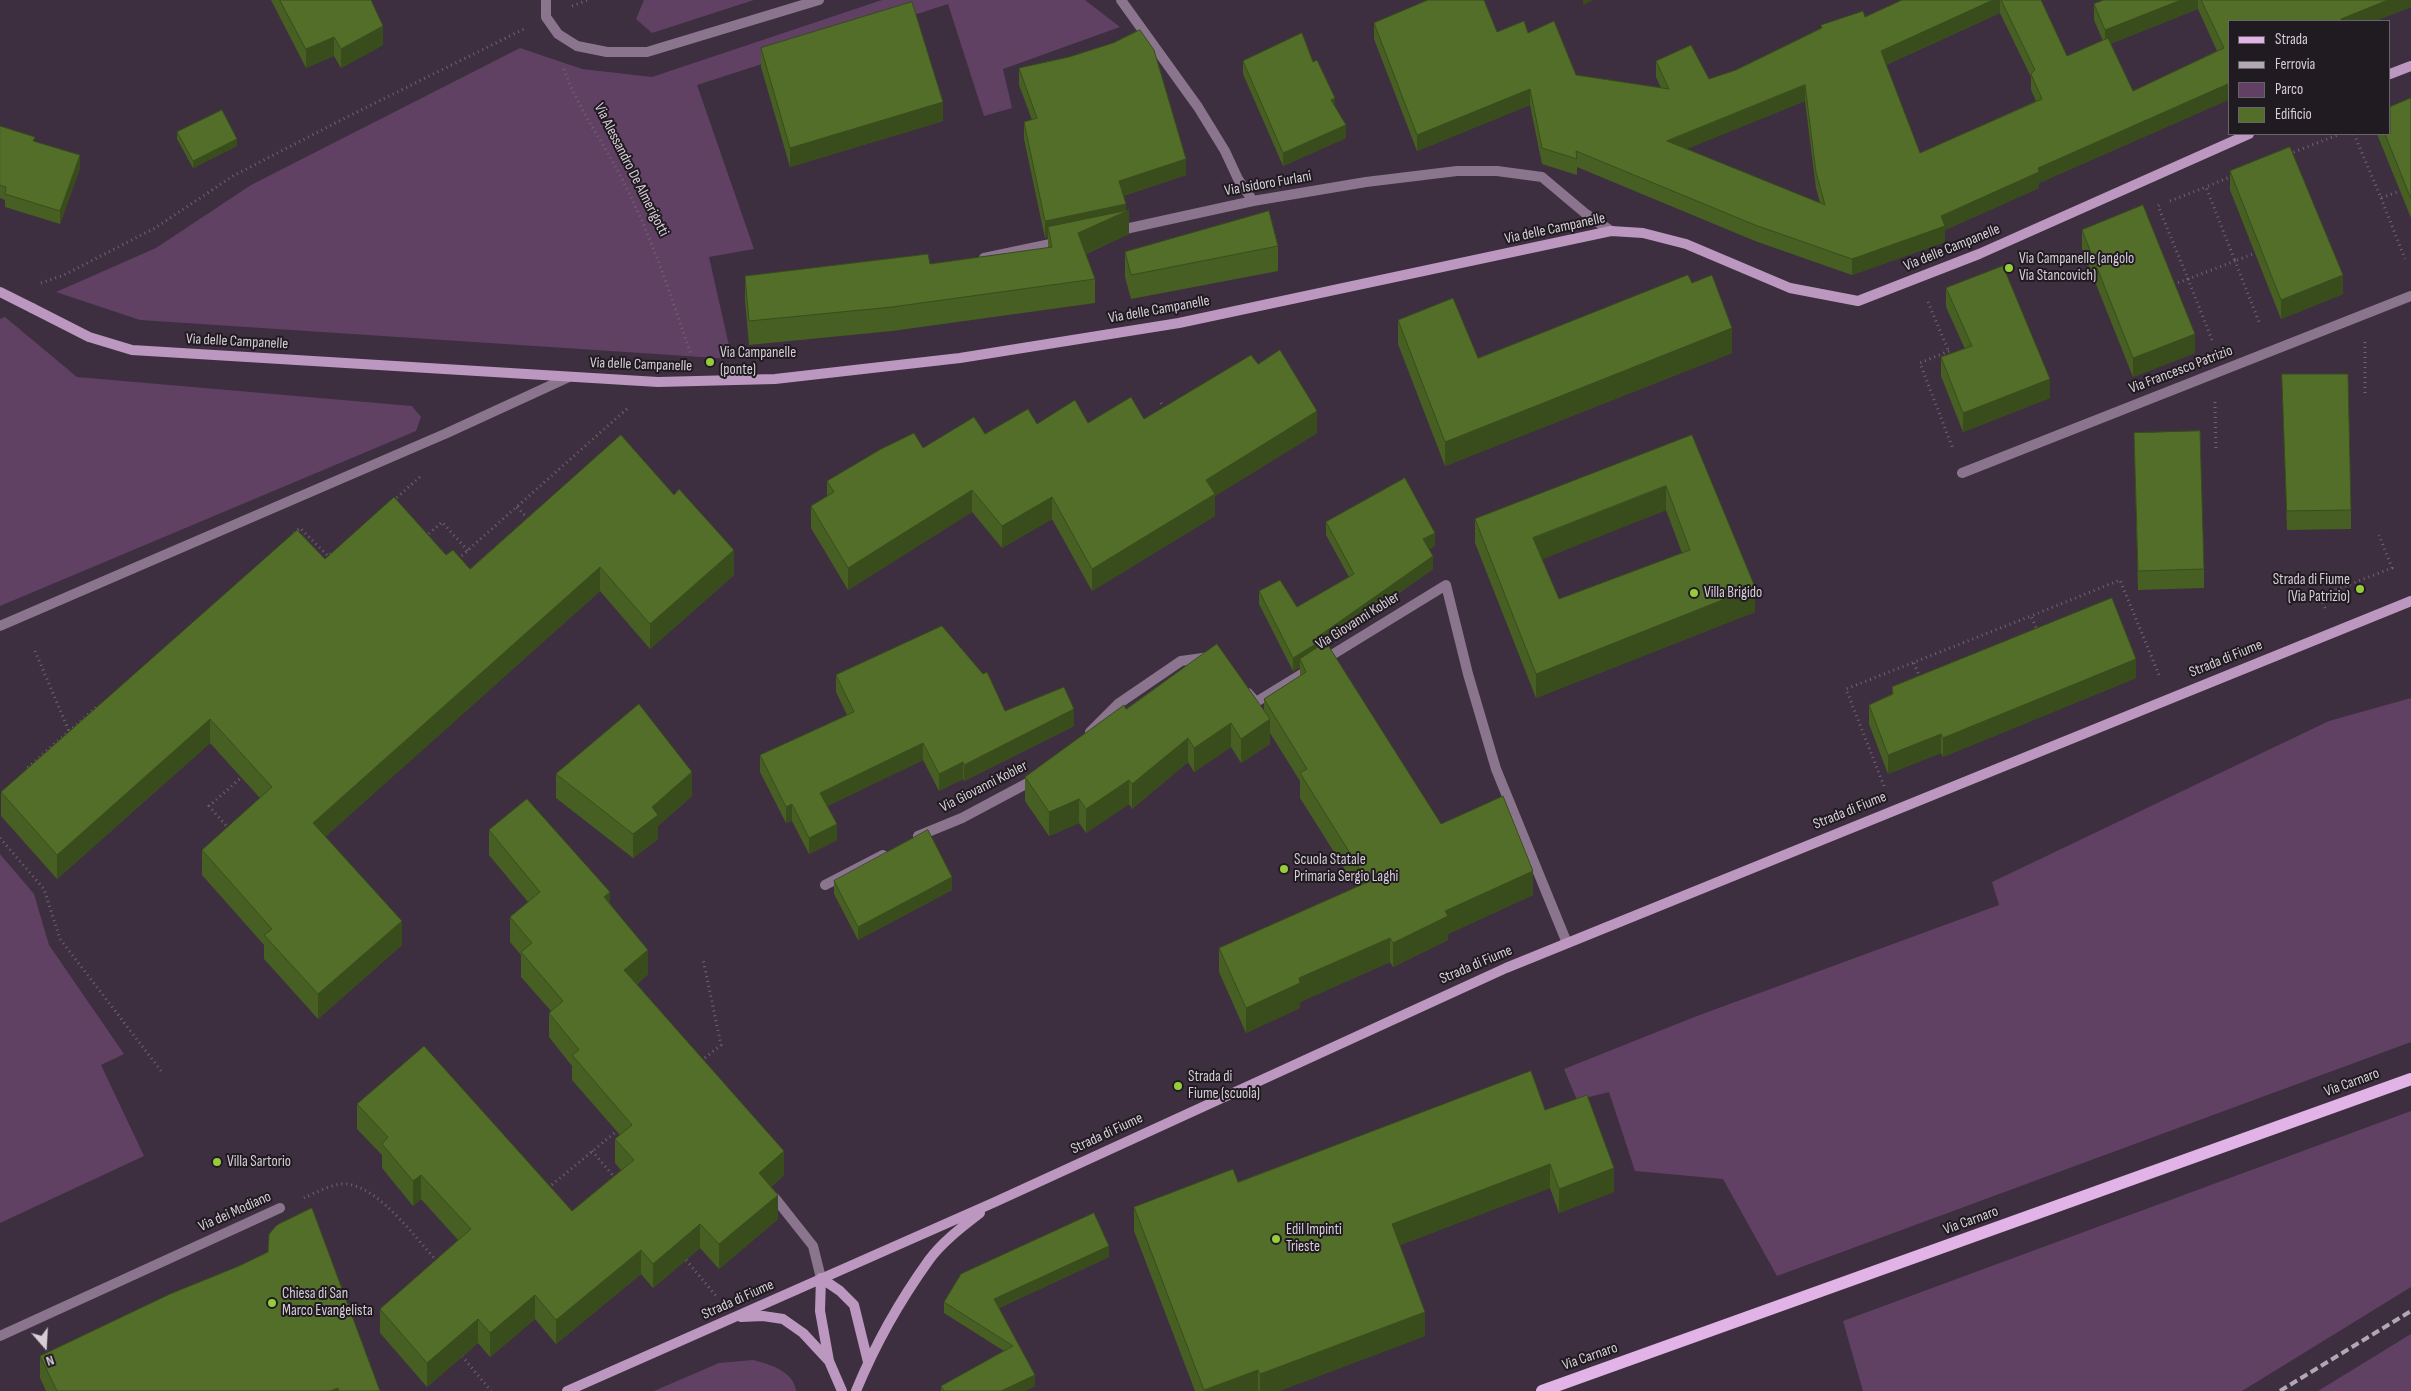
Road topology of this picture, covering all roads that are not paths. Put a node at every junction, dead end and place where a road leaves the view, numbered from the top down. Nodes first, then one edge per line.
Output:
1 (546, 0) edge
2 (819, 0) edge
3 (1121, 0) edge
4 (2411, 66) edge
5 (2391, 74) edge
6 (2247, 135) edge
7 (1253, 200) junction
8 (1611, 231) junction
9 (1103, 233) edge
10 (1075, 239) edge
11 (972, 259) edge
12 (0, 292) edge
13 (2411, 296) edge
14 (568, 377) junction
15 (1962, 473) road end
16 (2411, 601) edge
17 (0, 626) edge
18 (1220, 656) edge
19 (1244, 687) edge
20 (1084, 738) edge
21 (1044, 772) edge
22 (910, 840) edge
23 (893, 849) edge
24 (825, 885) dead end
25 (1567, 943) junction
26 (2411, 1079) edge
27 (776, 1198) edge
28 (995, 1202) junction
29 (280, 1208) road end
30 (821, 1278) junction
31 (735, 1318) junction
32 (0, 1336) edge
33 (829, 1361) junction
34 (868, 1362) junction
35 (567, 1391) edge
36 (842, 1391) edge
37 (856, 1391) edge
38 (1542, 1391) edge

1 - 2 street
3 - 7 street
4 - 5 street
6 - 8 street, Via delle Campanelle
7 - 8 street, Via Isidoro Furlani
7 - 9 street, Via Isidoro Furlani
8 - 14 street, Via delle Campanelle
10 - 11 street
12 - 14 street, Via delle Campanelle, bridge
13 - 15 street, Via Francesco Patrizio
14 - 17 street
16 - 25 street, Strada di Fiume
18 - 20 street
19 - 25 street, Via Giovanni Kobler
21 - 22 street, Via Giovanni Kobler
23 - 24 street
25 - 28 street, Strada di Fiume
26 - 38 main road, Via Carnaro
27 - 30 street
28 - 30 street, Strada di Fiume
28 - 34 street
29 - 32 street, Via dei Modiano
30 - 31 street, Strada di Fiume
30 - 33 street
30 - 34 street
31 - 33 street
31 - 35 street, Strada di Fiume
33 - 36 street
34 - 37 street

